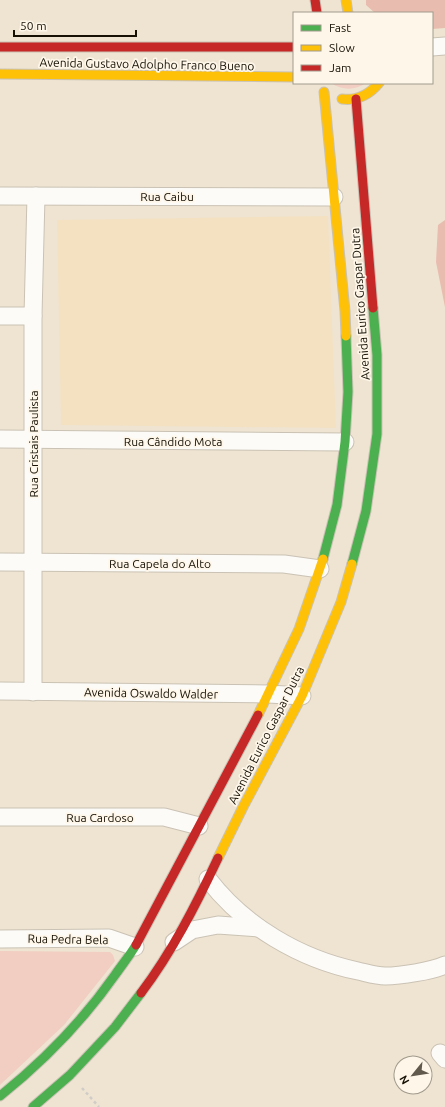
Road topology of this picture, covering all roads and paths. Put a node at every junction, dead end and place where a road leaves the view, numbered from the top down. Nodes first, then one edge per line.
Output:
1 (315, 0) edge
2 (346, 0) edge
3 (317, 12) edge
4 (348, 12) edge
5 (445, 46) edge
6 (0, 47) edge
7 (293, 47) edge
8 (433, 47) edge
9 (0, 74) edge
10 (293, 77) edge
11 (317, 84) edge
12 (378, 84) edge
13 (324, 92) junction
14 (356, 99) junction
15 (0, 196) edge
16 (36, 196) junction
17 (334, 197) junction
18 (0, 316) edge
19 (33, 316) junction
20 (0, 439) edge
21 (33, 440) junction
22 (345, 442) junction
23 (0, 562) edge
24 (33, 562) junction
25 (320, 569) junction
26 (0, 691) edge
27 (33, 692) junction
28 (269, 694) junction
29 (302, 696) junction
30 (0, 817) edge
31 (199, 826) junction
32 (208, 879) junction
33 (259, 928) junction
34 (0, 939) edge
35 (174, 942) junction
36 (135, 947) junction
37 (445, 965) edge
38 (70, 1075) junction
39 (0, 1096) edge
40 (33, 1107) edge
41 (99, 1107) edge

1 - 3 street
2 - 4 street
5 - 8 street
6 - 7 street, Avenida Gustavo Adolpho Franco Bueno
9 - 10 street, Avenida Gustavo Adolpho Franco Bueno
11 - 13 street
12 - 14 street
13 - 14 street
13 - 17 street, Avenida Eurico Gaspar Dutra
14 - 29 street, Avenida Eurico Gaspar Dutra
15 - 16 street, Rua Caibu
16 - 17 street, Rua Caibu
16 - 19 street, Rua Cristais Paulista
17 - 22 street, Avenida Eurico Gaspar Dutra
18 - 19 street
19 - 21 street, Rua Cristais Paulista
20 - 21 street, Rua Cândido Mota
21 - 22 street, Rua Cândido Mota
21 - 24 street, Rua Cristais Paulista
22 - 25 street, Avenida Eurico Gaspar Dutra
23 - 24 street, Rua Capela do Alto
24 - 25 street, Rua Capela do Alto
24 - 27 street, Rua Cristais Paulista
25 - 28 street, Avenida Eurico Gaspar Dutra
26 - 27 street, Avenida Oswaldo Walder
27 - 28 street, Avenida Oswaldo Walder
28 - 29 street, Avenida Oswaldo Walder
28 - 31 street, Avenida Eurico Gaspar Dutra
29 - 32 street, Avenida Eurico Gaspar Dutra
30 - 31 street, Rua Cardoso
31 - 36 street, Avenida Eurico Gaspar Dutra
32 - 33 street
32 - 35 street, Avenida Eurico Gaspar Dutra
33 - 35 street
33 - 37 street
34 - 36 street, Rua Pedra Bela
35 - 38 street, Avenida Eurico Gaspar Dutra
36 - 39 street, Avenida Eurico Gaspar Dutra
38 - 40 street, Avenida Eurico Gaspar Dutra
38 - 41 path

